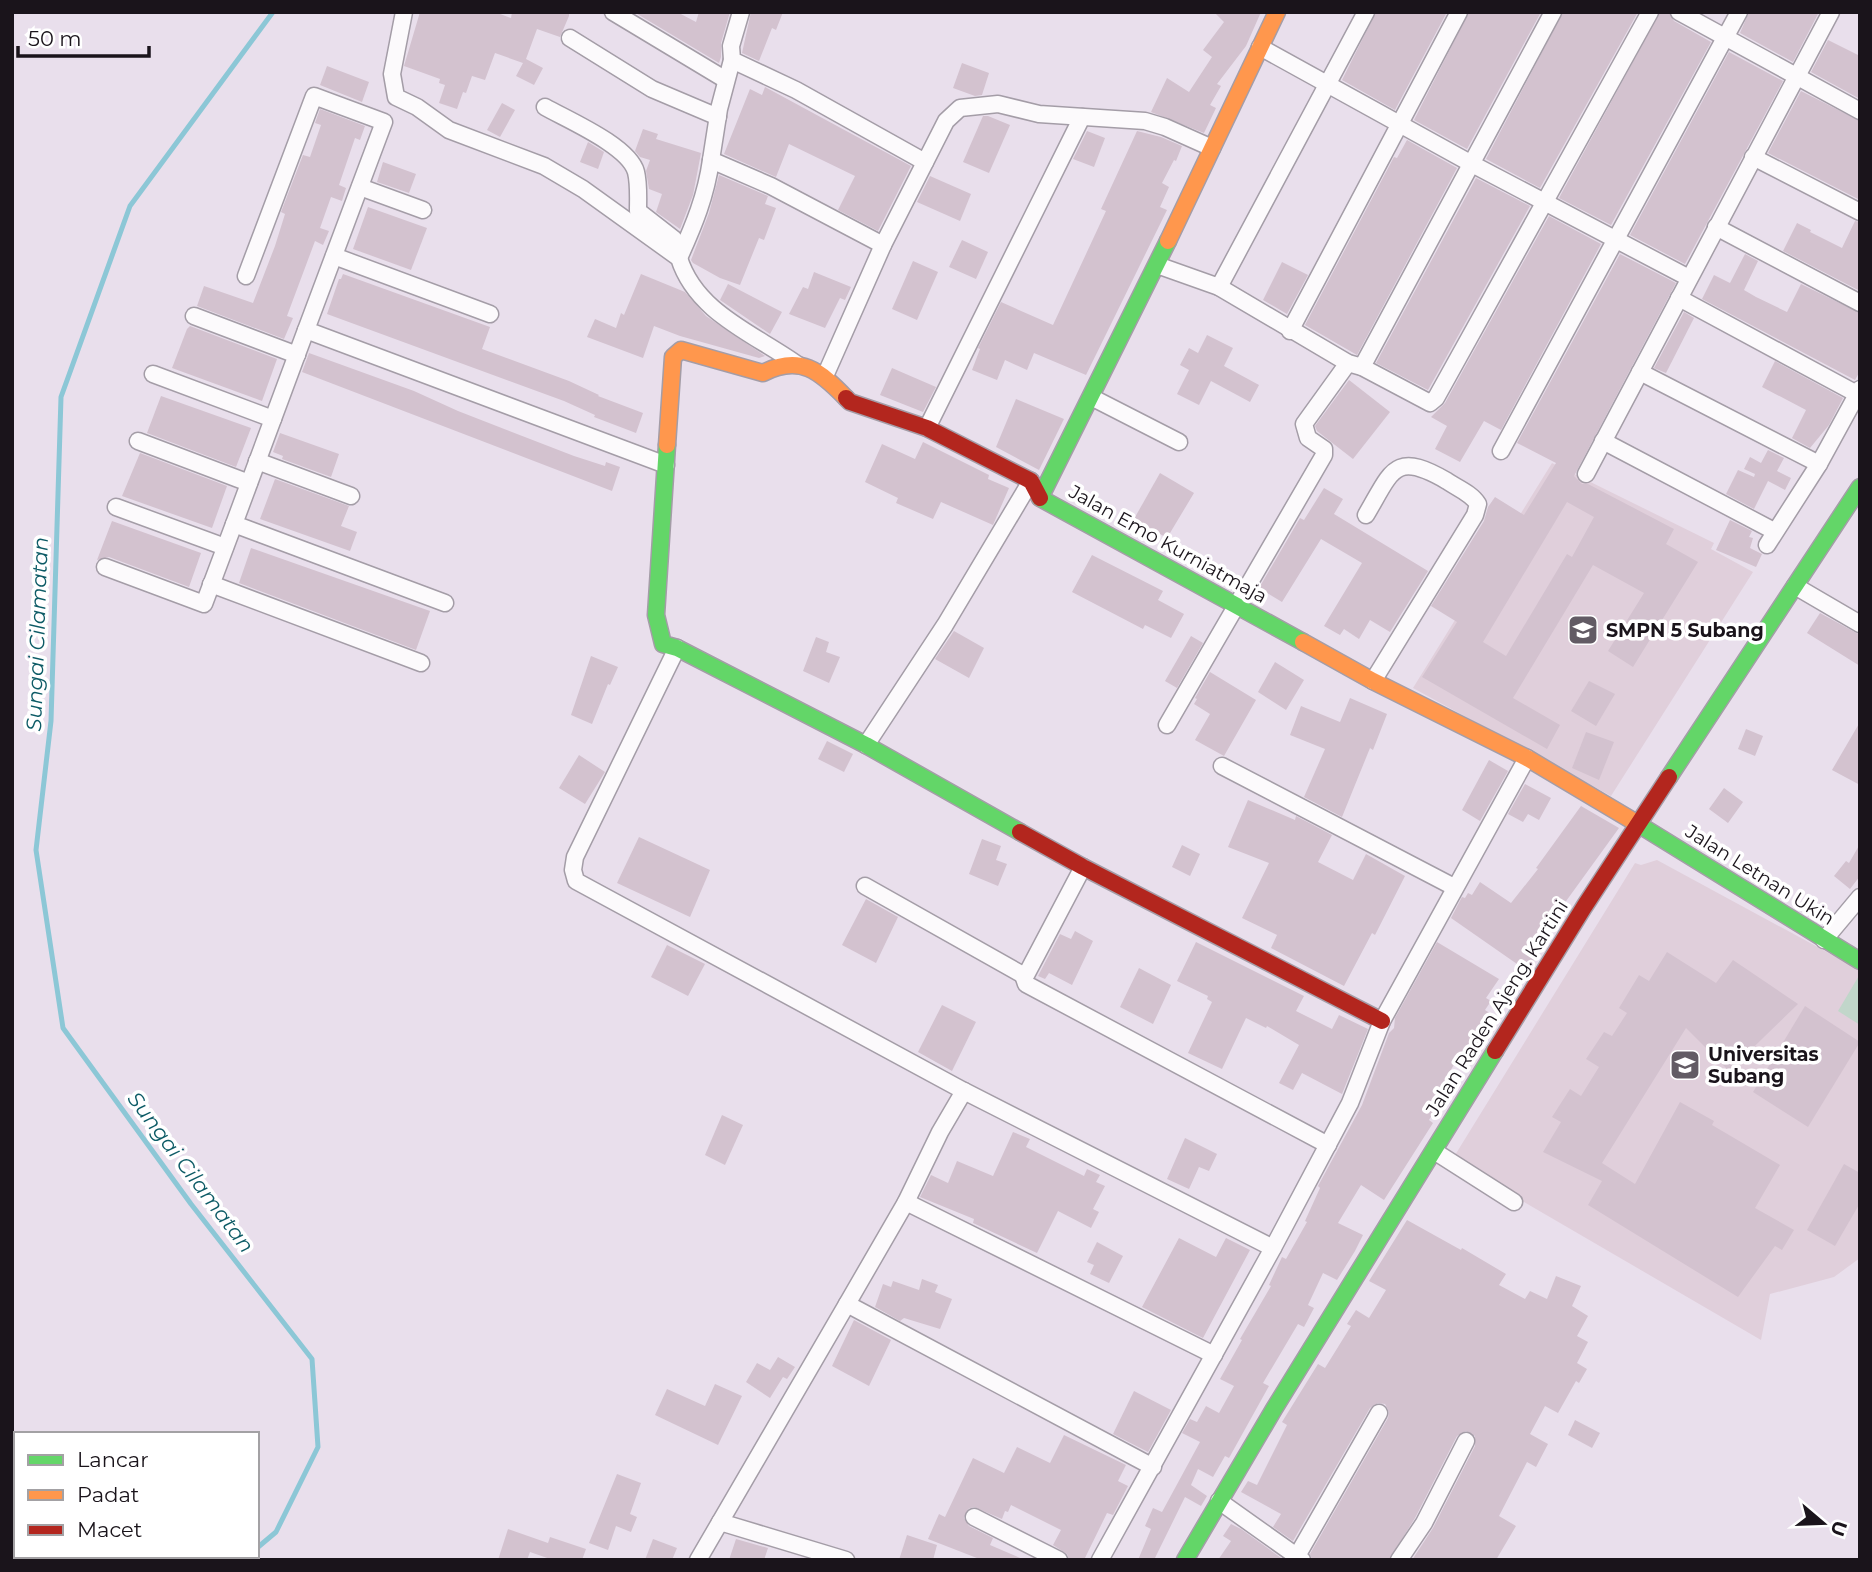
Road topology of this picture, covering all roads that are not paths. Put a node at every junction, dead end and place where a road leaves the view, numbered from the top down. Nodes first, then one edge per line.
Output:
1 (404, 12) edge
2 (613, 12) edge
3 (741, 12) edge
4 (1277, 12) edge
5 (1366, 12) edge
6 (1460, 12) edge
7 (1553, 12) edge
8 (1650, 12) edge
9 (1679, 12) edge
10 (1739, 12) edge
11 (1831, 12) edge
12 (570, 38) dead end
13 (1725, 38) junction
14 (1260, 47) junction
15 (732, 60) junction
16 (1797, 75) junction
17 (726, 80) junction
18 (1327, 86) junction
19 (545, 107) dead end
20 (1860, 111) edge
21 (718, 117) junction
22 (1082, 117) junction
23 (1399, 125) junction
24 (1212, 148) junction
25 (1754, 157) junction
26 (710, 160) junction
27 (925, 162) junction
28 (1472, 164) junction
29 (360, 187) junction
30 (1543, 202) junction
31 (423, 210) dead end
32 (1860, 212) edge
33 (1716, 227) junction
34 (1615, 240) junction
35 (883, 245) junction
36 (334, 256) junction
37 (679, 258) junction
38 (1157, 265) junction
39 (246, 276) dead end
40 (1689, 278) junction
41 (1219, 287) junction
42 (1679, 298) junction
43 (1860, 303) edge
44 (490, 314) dead end
45 (194, 316) dead end
46 (306, 330) junction
47 (1290, 331) junction
48 (297, 355) junction
49 (798, 365) junction
50 (1355, 365) junction
51 (1640, 372) junction
52 (153, 374) dead end
53 (825, 376) junction
54 (1858, 392) edge
55 (1091, 397) junction
56 (273, 419) junction
57 (927, 428) junction
58 (138, 441) dead end
59 (1603, 441) junction
60 (1179, 442) dead end
61 (1501, 451) dead end
62 (257, 461) junction
63 (1819, 464) junction
64 (666, 465) junction
65 (1586, 474) dead end
66 (1031, 481) junction
67 (249, 483) junction
68 (1860, 487) edge
69 (351, 496) dead end
70 (1040, 498) junction
71 (116, 507) dead end
72 (1366, 515) dead end
73 (234, 524) junction
74 (225, 547) junction
75 (105, 567) dead end
76 (211, 584) junction
77 (1795, 586) junction
78 (444, 603) dead end
79 (1236, 605) junction
80 (1860, 624) edge
81 (677, 648) junction
82 (421, 663) dead end
83 (1373, 681) junction
84 (1167, 725) dead end
85 (866, 745) junction
86 (1527, 758) junction
87 (1222, 766) dead end
88 (1639, 824) junction
89 (1083, 867) junction
90 (865, 886) dead end
91 (1454, 887) junction
92 (1860, 897) edge
93 (1824, 940) junction
94 (1860, 961) edge
95 (1023, 975) junction
96 (1382, 1021) junction
97 (964, 1091) junction
98 (1328, 1145) junction
99 (1434, 1151) junction
100 (906, 1202) junction
101 (1514, 1202) dead end
102 (1273, 1248) junction
103 (847, 1304) junction
104 (1214, 1355) junction
105 (1379, 1413) dead end
106 (1466, 1441) dead end
107 (1153, 1467) junction
108 (1219, 1502) junction
109 (974, 1517) dead end
110 (720, 1522) junction
111 (1300, 1558) edge
112 (698, 1560) edge
113 (846, 1560) edge
114 (1059, 1560) edge
115 (1100, 1560) edge
116 (1185, 1560) edge
117 (1399, 1560) edge

1 - 37 street
2 - 17 street
3 - 15 street
4 - 14 street, Jalan Emo Kurniatmaja
5 - 18 street
6 - 23 street
7 - 28 street
8 - 30 street
9 - 13 street
10 - 13 street
11 - 16 street
12 - 21 street
13 - 16 street
13 - 34 street
14 - 18 street
14 - 24 street, Jalan Emo Kurniatmaja
15 - 17 street
15 - 27 street
16 - 20 street
16 - 25 street
17 - 21 street
18 - 23 street
18 - 41 street
19 - 37 street
21 - 26 street
22 - 24 street
22 - 27 street
22 - 57 street
23 - 28 street
23 - 47 street
24 - 38 street, Jalan Emo Kurniatmaja
25 - 32 street
25 - 33 street
26 - 35 street
26 - 37 street
27 - 35 street
28 - 30 street
28 - 50 street
29 - 31 street
29 - 36 street
29 - 39 street
30 - 34 street
30 - 50 street
33 - 40 street
33 - 43 street
34 - 40 street
34 - 61 street
35 - 53 street
36 - 44 street
36 - 46 street
37 - 49 street
38 - 41 street
38 - 55 street, Jalan Emo Kurniatmaja
40 - 42 street
41 - 47 street
42 - 51 street
42 - 54 street
45 - 48 street
46 - 48 street
46 - 64 street
47 - 50 street
48 - 56 street
49 - 53 street
49 - 64 street
50 - 79 street
51 - 59 street
51 - 63 street
52 - 56 street
53 - 57 street
54 - 63 street
55 - 60 street
55 - 70 street, Jalan Emo Kurniatmaja
56 - 62 street
57 - 66 street
58 - 67 street
59 - 63 street
59 - 65 street
62 - 67 street
62 - 69 street
64 - 81 street
66 - 70 street
66 - 85 street
67 - 73 street
68 - 77 street, Jalan Raden Ajeng. Kartini
70 - 79 street, Jalan Emo Kurniatmaja
71 - 74 street
72 - 83 street
73 - 74 street
73 - 78 street
74 - 76 street
75 - 76 street
76 - 82 street
77 - 80 street
77 - 88 street, Jalan Raden Ajeng. Kartini
79 - 83 street, Jalan Emo Kurniatmaja
79 - 84 street
81 - 85 street
81 - 97 street
83 - 86 street, Jalan Emo Kurniatmaja
85 - 89 street
86 - 88 street, Jalan Emo Kurniatmaja
86 - 91 street
87 - 91 street
88 - 93 street, Jalan Letnan Ukin
88 - 99 street, Jalan Raden Ajeng. Kartini
89 - 95 street
89 - 96 street
90 - 95 street
91 - 96 street
92 - 93 street
93 - 94 street, Jalan Letnan Ukin
95 - 98 street
96 - 98 street
97 - 100 street
97 - 102 street
98 - 102 street
99 - 101 street
99 - 108 street, Jalan Raden Ajeng. Kartini
100 - 103 street
100 - 104 street
102 - 104 street
103 - 107 street
103 - 110 street
104 - 107 street
105 - 111 street
106 - 117 street
107 - 115 street
108 - 111 street
108 - 116 street, Jalan Raden Ajeng. Kartini
109 - 114 street
110 - 112 street
110 - 113 street

